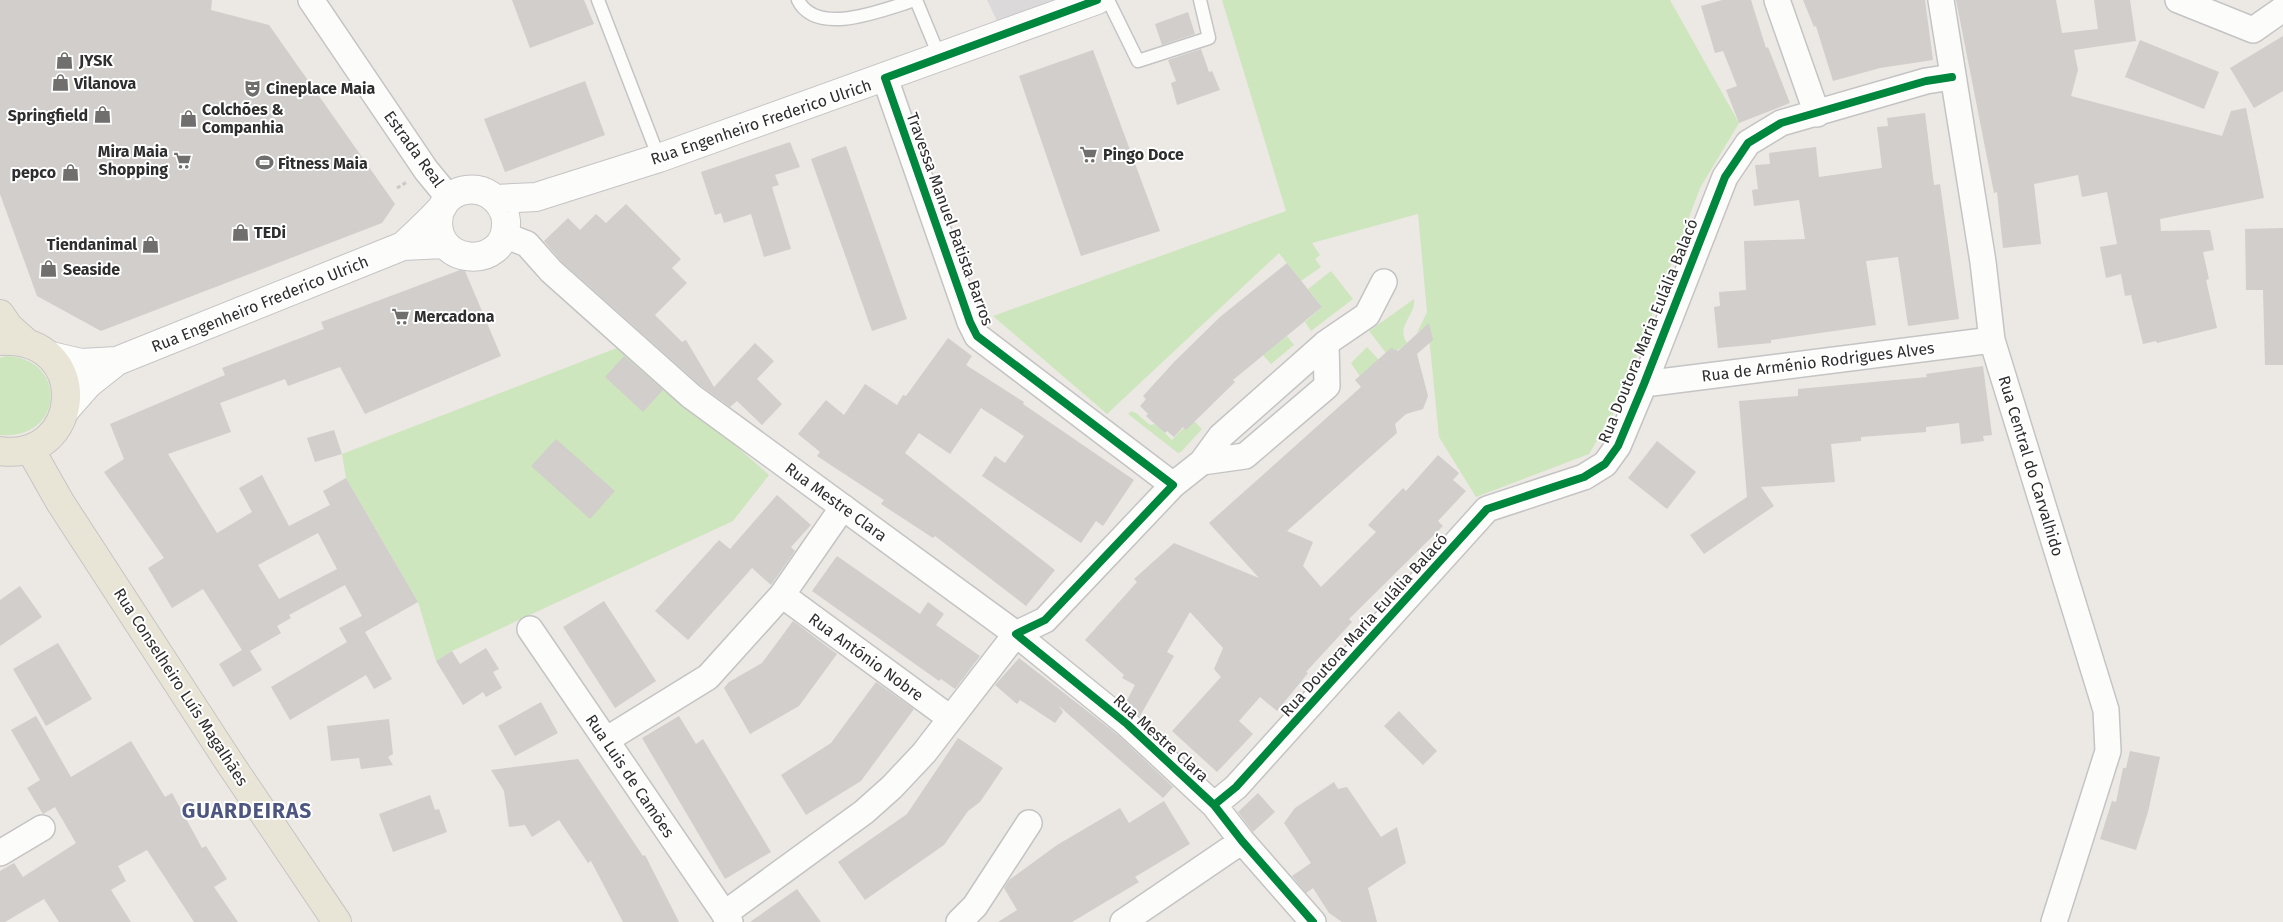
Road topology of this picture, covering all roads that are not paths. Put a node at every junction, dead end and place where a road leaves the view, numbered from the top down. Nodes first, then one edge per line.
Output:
1 (311, 0) edge
2 (598, 0) edge
3 (798, 0) edge
4 (916, 0) edge
5 (1097, 0) edge
6 (1108, 0) edge
7 (1200, 0) edge
8 (1777, 0) edge
9 (1941, 0) edge
10 (2178, 0) edge
11 (2283, 9) edge
12 (940, 58) junction
13 (1952, 77) junction
14 (885, 78) junction
15 (1817, 114) junction
16 (659, 158) junction
17 (536, 197) junction
18 (495, 199) junction
19 (445, 204) junction
20 (505, 230) junction
21 (444, 244) junction
22 (403, 246) junction
23 (1384, 282) dead end
24 (0, 314) edge
25 (1992, 340) junction
26 (0, 341) edge
27 (27, 343) junction
28 (1326, 343) junction
29 (51, 356) junction
30 (117, 361) junction
31 (1644, 384) junction
32 (66, 409) junction
33 (30, 449) junction
34 (0, 450) edge
35 (1202, 462) junction
36 (1173, 485) junction
37 (843, 507) junction
38 (782, 595) junction
39 (530, 629) dead end
40 (1016, 634) junction
41 (950, 718) junction
42 (606, 740) junction
43 (1214, 805) junction
44 (1029, 823) dead end
45 (42, 828) dead end
46 (1242, 841) junction
47 (0, 853) edge
48 (727, 918) edge
49 (337, 922) edge
50 (959, 922) edge
51 (1123, 922) edge
52 (1313, 922) edge
53 (2054, 922) edge

1 - 19 street, Estrada Real
2 - 16 lane
3 - 4 lane
4 - 12 lane
5 - 12 main road, Rua Engenheiro Frederico Ulrich
6 - 7 lane
8 - 15 street
9 - 13 street, Rua Central do Carvalhido
10 - 11 street
12 - 14 main road, Rua Engenheiro Frederico Ulrich
13 - 15 street, Rua Doutora Maria Eulália Balacó
13 - 25 street, Rua Central do Carvalhido
14 - 16 main road, Rua Engenheiro Frederico Ulrich
14 - 36 street, Travessa Manuel Batista Barros
15 - 31 street, Rua Doutora Maria Eulália Balacó
16 - 17 main road, Rua Engenheiro Frederico Ulrich
17 - 18 main road, Rua Engenheiro Frederico Ulrich
17 - 20 main road, Rua Engenheiro Frederico Ulrich
18 - 19 main road, Rua Engenheiro Frederico Ulrich
18 - 20 main road
19 - 21 main road
19 - 22 main road, Rua Engenheiro Frederico Ulrich
20 - 21 main road, Rua Engenheiro Frederico Ulrich
20 - 37 street, Rua Mestre Clara
21 - 22 main road, Rua Engenheiro Frederico Ulrich
22 - 30 main road, Rua Engenheiro Frederico Ulrich
23 - 28 street
24 - 27 main road
25 - 31 street, Rua de Arménio Rodrigues Alves
25 - 53 street, Rua Central do Carvalhido
26 - 27 main road
27 - 29 main road
28 - 35 street
28 - 35 street
29 - 30 main road, Rua Engenheiro Frederico Ulrich
29 - 32 main road
30 - 32 main road, Rua Engenheiro Frederico Ulrich
31 - 43 street, Rua Doutora Maria Eulália Balacó
32 - 33 main road
33 - 34 main road
33 - 49 main road, Rua Conselheiro Luís Magalhães
35 - 36 street
36 - 40 street
37 - 38 street
37 - 40 street, Rua Mestre Clara
38 - 41 street, Rua António Nobre
38 - 42 street
39 - 42 street, Rua Luis de Camões
40 - 41 street
40 - 43 street, Rua Mestre Clara
41 - 48 street
42 - 48 street, Rua Luis de Camões
43 - 46 street, Rua Mestre Clara
44 - 50 street
45 - 47 street
46 - 51 street
46 - 52 street, Rua Mestre Clara

